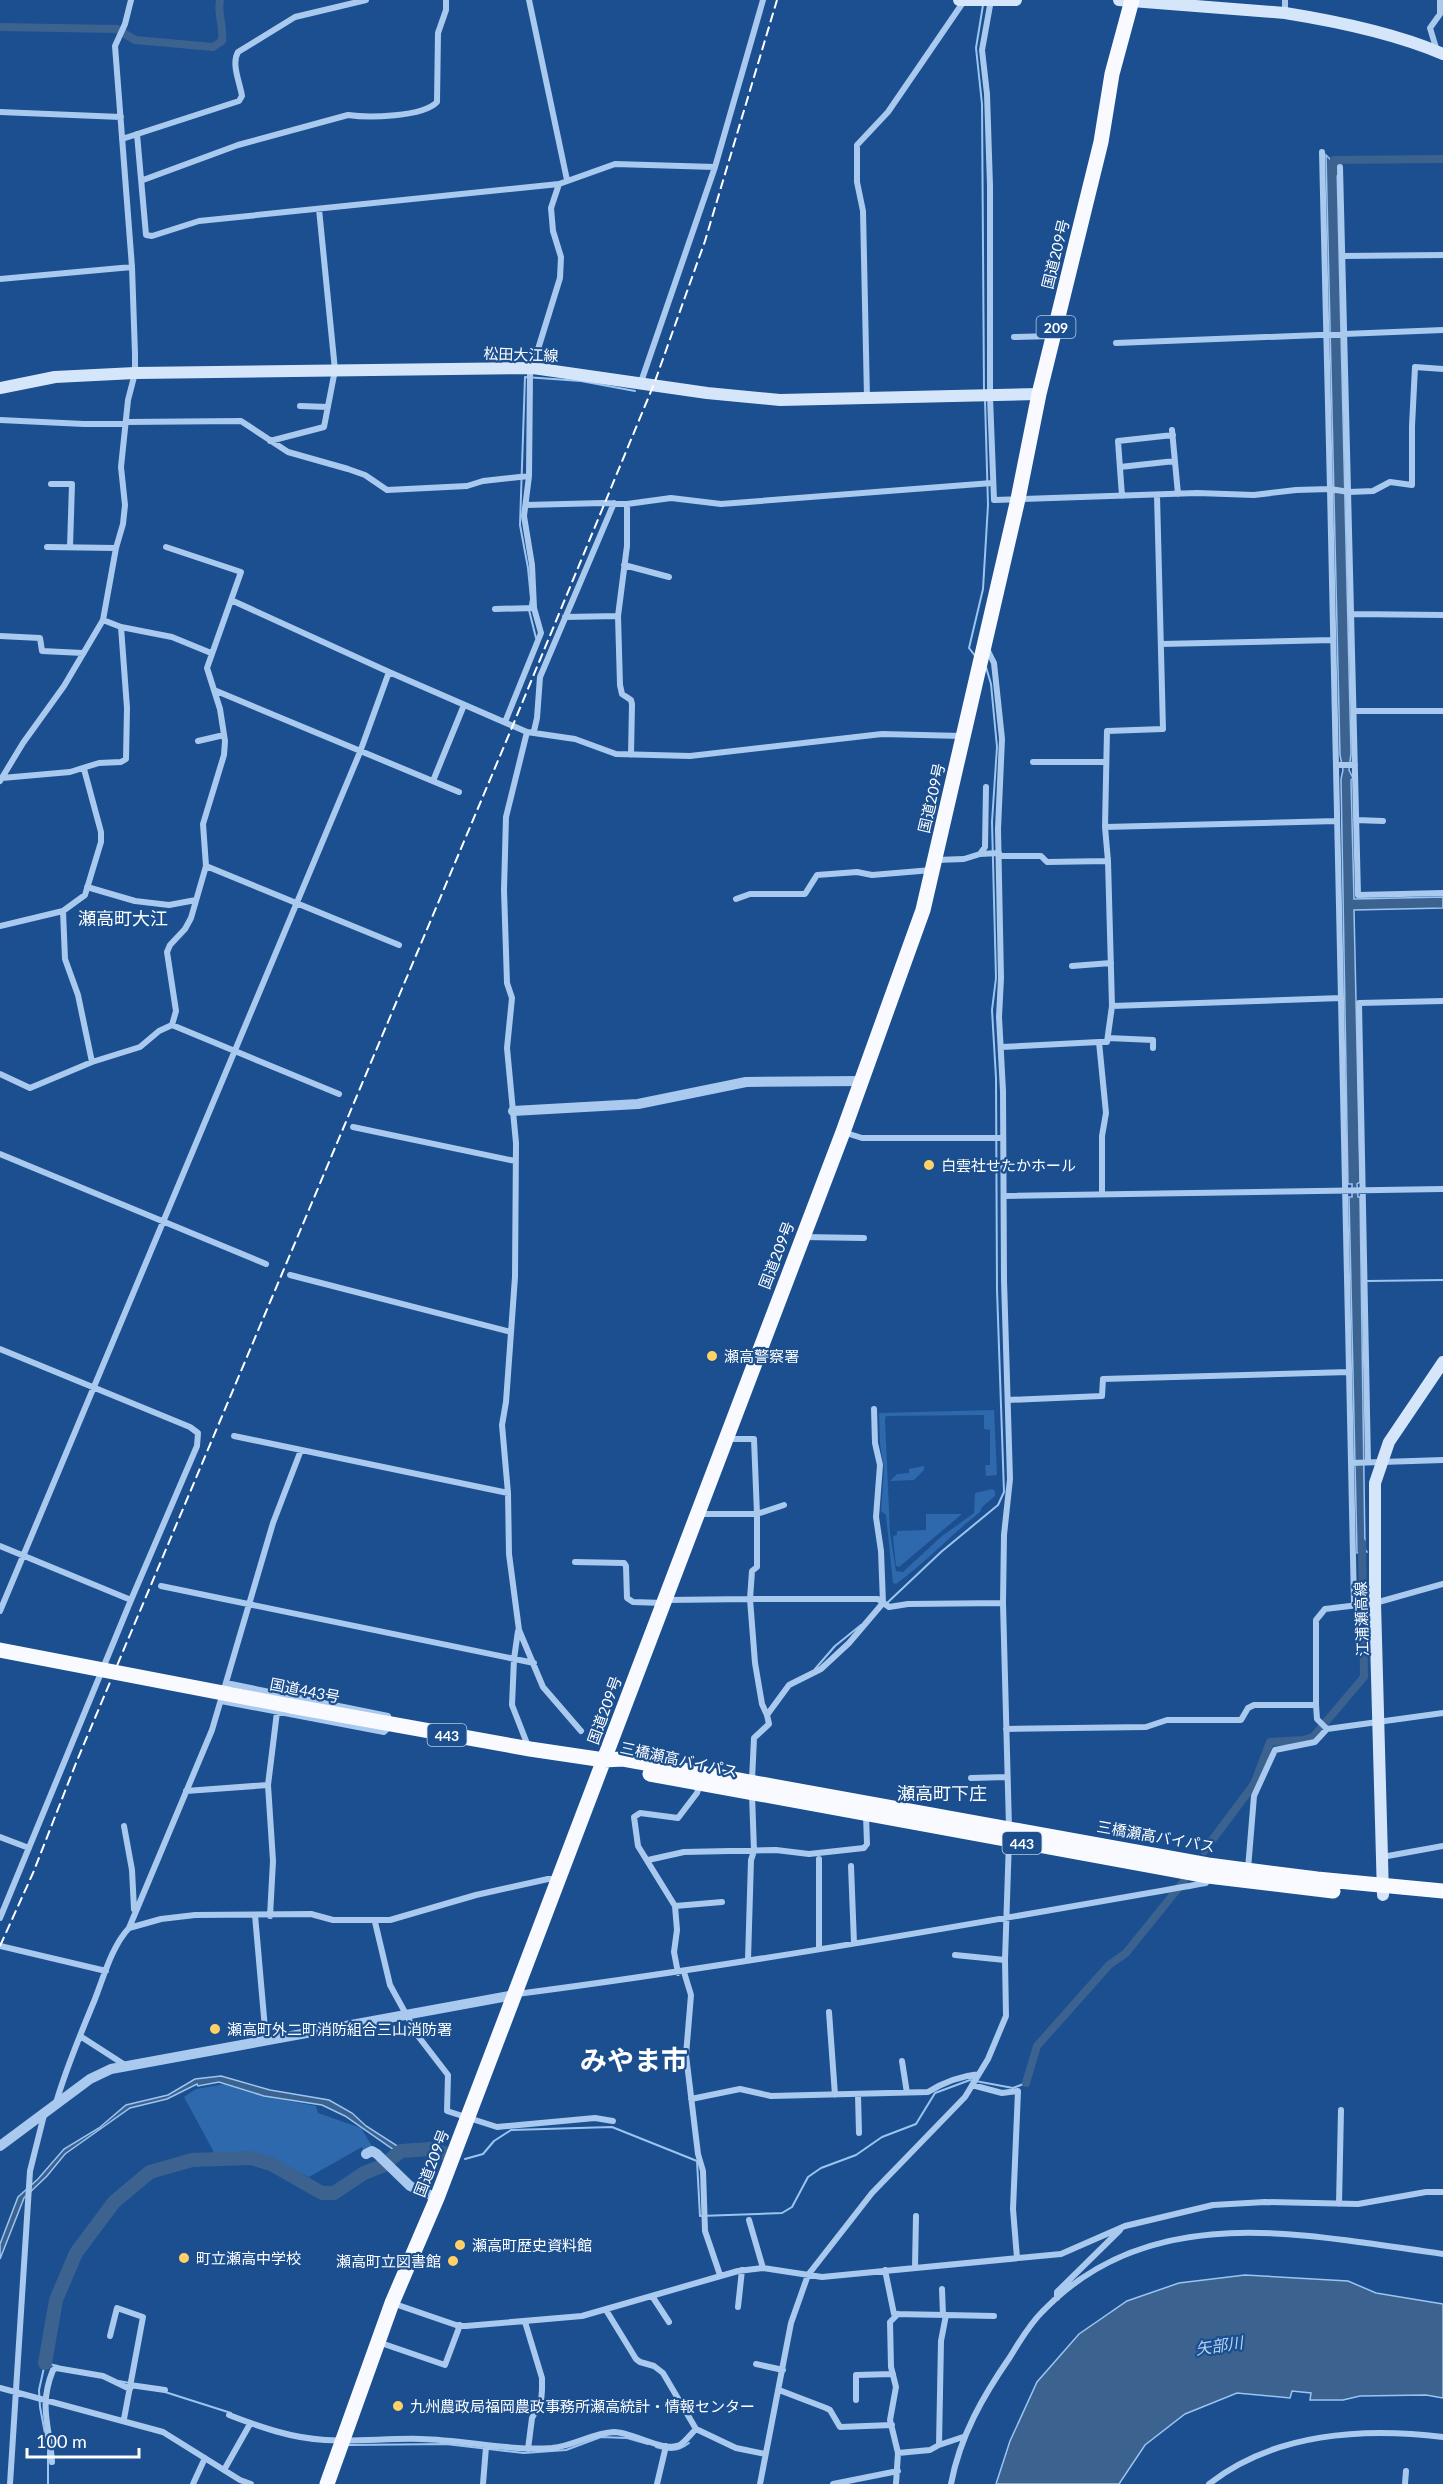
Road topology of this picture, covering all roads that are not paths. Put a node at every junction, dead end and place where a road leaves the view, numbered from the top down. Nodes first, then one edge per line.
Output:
1 (131, 0) edge
2 (366, 0) edge
3 (446, 0) edge
4 (529, 0) edge
5 (763, 0) edge
6 (1016, 0) edge
7 (1127, 0) edge
8 (1440, 0) edge
9 (962, 1) edge
10 (987, 1) edge
11 (1285, 6) edge
12 (1440, 53) edge
13 (0, 112) edge
14 (121, 117) junction
15 (137, 134) junction
16 (122, 139) junction
17 (1322, 152) dead end
18 (715, 166) junction
19 (1340, 167) dead end
20 (143, 180) junction
21 (567, 180) junction
22 (559, 184) junction
23 (319, 209) junction
24 (1443, 255) edge
25 (1343, 256) junction
26 (132, 267) junction
27 (0, 279) edge
28 (1443, 330) edge
29 (1326, 334) junction
30 (1345, 334) junction
31 (1053, 336) junction
32 (1014, 337) dead end
33 (1116, 343) dead end
34 (533, 368) junction
35 (335, 369) junction
36 (1443, 369) edge
37 (135, 373) junction
38 (641, 382) junction
39 (0, 388) edge
40 (1039, 394) junction
41 (990, 396) junction
42 (867, 399) junction
43 (300, 406) dead end
44 (328, 407) junction
45 (0, 420) edge
46 (126, 422) junction
47 (270, 441) junction
48 (1175, 461) junction
49 (1120, 467) junction
50 (529, 476) junction
51 (51, 484) dead end
52 (988, 484) junction
53 (1330, 489) junction
54 (1349, 492) junction
55 (1178, 494) junction
56 (1157, 495) junction
57 (1122, 496) junction
58 (1018, 499) junction
59 (614, 503) junction
60 (627, 504) junction
61 (526, 505) junction
62 (47, 547) dead end
63 (70, 547) junction
64 (166, 547) dead end
65 (116, 548) junction
66 (624, 565) junction
67 (669, 577) dead end
68 (231, 600) junction
69 (534, 608) junction
70 (495, 609) dead end
71 (1352, 614) junction
72 (1443, 615) edge
73 (618, 616) junction
74 (565, 617) junction
75 (103, 620) junction
76 (121, 627) junction
77 (0, 636) edge
78 (1333, 640) junction
79 (1161, 644) junction
80 (983, 649) junction
81 (82, 653) junction
82 (211, 653) junction
83 (389, 672) junction
84 (214, 690) junction
85 (464, 705) junction
86 (1354, 711) junction
87 (1443, 711) edge
88 (505, 722) junction
89 (531, 732) junction
90 (224, 735) junction
91 (963, 736) junction
92 (198, 741) dead end
93 (360, 752) junction
94 (631, 755) junction
95 (1033, 762) dead end
96 (1106, 762) junction
97 (1346, 765) junction
98 (84, 770) junction
99 (1, 780) edge
100 (433, 781) junction
101 (986, 787) dead end
102 (459, 792) dead end
103 (1356, 820) junction
104 (1337, 821) junction
105 (1383, 821) dead end
106 (1105, 827) junction
107 (980, 854) junction
108 (999, 855) junction
109 (1108, 861) junction
110 (934, 865) junction
111 (206, 866) junction
112 (87, 887) junction
113 (1443, 893) edge
114 (736, 899) dead end
115 (196, 900) junction
116 (296, 903) junction
117 (63, 911) junction
118 (0, 926) edge
119 (399, 945) dead end
120 (1111, 963) junction
121 (1072, 966) dead end
122 (1341, 999) junction
123 (1443, 1001) edge
124 (1112, 1006) junction
125 (172, 1025) junction
126 (1108, 1038) junction
127 (1099, 1042) junction
128 (1001, 1047) junction
129 (1153, 1048) dead end
130 (234, 1049) junction
131 (92, 1062) junction
132 (0, 1074) edge
133 (861, 1081) junction
134 (339, 1094) dead end
135 (513, 1111) junction
136 (353, 1127) dead end
137 (843, 1132) junction
138 (1003, 1138) junction
139 (0, 1154) edge
140 (515, 1161) junction
141 (1443, 1189) edge
142 (1362, 1190) junction
143 (1348, 1191) junction
144 (1102, 1194) junction
145 (1004, 1196) junction
146 (162, 1220) junction
147 (802, 1237) junction
148 (864, 1238) dead end
149 (267, 1264) dead end
150 (290, 1275) dead end
151 (512, 1332) junction
152 (0, 1349) edge
153 (1443, 1362) edge
154 (1349, 1372) junction
155 (92, 1387) junction
156 (1008, 1400) junction
157 (874, 1409) dead end
158 (234, 1436) dead end
159 (726, 1438) junction
160 (301, 1450) junction
161 (1443, 1460) edge
162 (1371, 1462) junction
163 (1353, 1463) junction
164 (508, 1492) junction
165 (784, 1505) dead end
166 (698, 1514) junction
167 (757, 1514) junction
168 (0, 1546) edge
169 (23, 1556) junction
170 (575, 1562) dead end
171 (1443, 1584) edge
172 (161, 1586) dead end
173 (750, 1599) junction
174 (131, 1600) junction
175 (664, 1601) junction
176 (1003, 1602) junction
177 (883, 1603) junction
178 (1375, 1603) junction
179 (1354, 1604) junction
180 (250, 1606) junction
181 (0, 1611) edge
182 (519, 1630) junction
183 (0, 1650) edge
184 (514, 1659) junction
185 (534, 1664) junction
186 (226, 1683) junction
187 (221, 1701) junction
188 (1316, 1706) junction
189 (284, 1709) junction
190 (1443, 1713) edge
191 (767, 1715) junction
192 (1380, 1723) junction
193 (391, 1725) junction
194 (1324, 1727) junction
195 (1006, 1729) junction
196 (581, 1731) dead end
197 (530, 1749) junction
198 (604, 1760) junction
199 (1007, 1777) junction
200 (971, 1778) dead end
201 (700, 1784) junction
202 (268, 1785) junction
203 (752, 1788) junction
204 (186, 1791) junction
205 (866, 1814) junction
206 (124, 1827) dead end
207 (1009, 1834) junction
208 (0, 1837) edge
209 (1443, 1846) edge
210 (29, 1848) junction
211 (754, 1851) junction
212 (1382, 1857) junction
213 (819, 1859) dead end
214 (648, 1860) junction
215 (851, 1866) dead end
216 (1209, 1876) junction
217 (1246, 1876) junction
218 (558, 1879) junction
219 (1383, 1891) junction
220 (1443, 1891) edge
221 (1443, 1899) edge
222 (722, 1902) dead end
223 (675, 1906) junction
224 (135, 1913) junction
225 (255, 1915) junction
226 (270, 1916) junction
227 (0, 1918) edge
228 (1008, 1918) junction
229 (375, 1922) junction
230 (129, 1928) junction
231 (854, 1943) junction
232 (0, 1946) edge
233 (819, 1949) junction
234 (956, 1955) dead end
235 (748, 1960) junction
236 (1005, 1960) junction
237 (106, 1971) junction
238 (681, 1972) junction
239 (513, 1995) junction
240 (830, 2012) dead end
241 (407, 2014) junction
242 (80, 2036) junction
243 (266, 2040) junction
244 (902, 2061) dead end
245 (125, 2065) junction
246 (979, 2074) junction
247 (972, 2085) junction
248 (907, 2093) junction
249 (835, 2095) junction
250 (858, 2095) junction
251 (691, 2099) junction
252 (56, 2104) junction
253 (1341, 2110) dead end
254 (44, 2114) junction
255 (468, 2116) junction
256 (613, 2121) dead end
257 (859, 2133) dead end
258 (2, 2144) edge
259 (366, 2154) dead end
260 (1443, 2192) edge
261 (437, 2198) junction
262 (1339, 2204) junction
263 (916, 2217) dead end
264 (749, 2220) dead end
265 (1125, 2226) junction
266 (1443, 2254) edge
267 (1017, 2258) junction
268 (915, 2267) junction
269 (763, 2268) junction
270 (742, 2270) junction
271 (885, 2270) junction
272 (720, 2275) junction
273 (808, 2275) junction
274 (942, 2289) dead end
275 (652, 2296) junction
276 (1057, 2298) junction
277 (392, 2303) junction
278 (738, 2307) dead end
279 (606, 2310) junction
280 (898, 2314) junction
281 (944, 2315) junction
282 (994, 2316) dead end
283 (525, 2322) junction
284 (669, 2322) dead end
285 (460, 2325) junction
286 (110, 2336) dead end
287 (378, 2342) junction
288 (756, 2364) dead end
289 (783, 2370) junction
290 (893, 2374) junction
291 (130, 2387) junction
292 (0, 2388) edge
293 (165, 2390) dead end
294 (779, 2390) junction
295 (16, 2391) junction
296 (45, 2398) junction
297 (856, 2400) dead end
298 (229, 2415) dead end
299 (124, 2419) junction
300 (250, 2424) junction
301 (892, 2425) junction
302 (696, 2428) junction
303 (1443, 2436) edge
304 (963, 2437) junction
305 (343, 2440) junction
306 (939, 2445) junction
307 (666, 2446) junction
308 (486, 2447) junction
309 (528, 2449) junction
310 (898, 2453) junction
311 (765, 2454) junction
312 (205, 2458) junction
313 (52, 2462) dead end
314 (224, 2470) junction
315 (898, 2471) junction
316 (1406, 2471) dead end
317 (10, 2484) edge
318 (193, 2484) edge
319 (251, 2484) edge
320 (327, 2484) edge
321 (483, 2484) edge
322 (657, 2484) edge
323 (760, 2484) edge
324 (833, 2484) edge
325 (896, 2484) edge
326 (951, 2484) edge
327 (1209, 2484) edge
328 (1405, 2484) edge

1 - 14 street
2 - 15 street
3 - 20 street
4 - 21 street
5 - 18 street
6 - 10 main road
7 - 11 main road
7 - 31 highway, 国道209号 / 209
8 - 12 street
9 - 10 main road
9 - 42 street
10 - 41 street
11 - 12 main road
13 - 14 street
14 - 16 street
15 - 16 street
15 - 20 street
16 - 26 street
17 - 29 street
18 - 21 street
18 - 38 street
19 - 25 street
20 - 23 street
21 - 22 street
22 - 23 street
22 - 34 street
23 - 35 street
24 - 25 street
25 - 30 street
26 - 27 street
26 - 37 street
28 - 30 street
29 - 30 street
29 - 33 street
29 - 53 street
30 - 54 street
31 - 32 street
31 - 40 highway, 国道209号 / 209
34 - 35 main road, 松田大江線
34 - 38 main road, 松田大江線
34 - 50 street
35 - 37 main road, 松田大江線
35 - 44 street
36 - 54 street
37 - 39 main road, 松田大江線
37 - 46 street
38 - 42 main road, 松田大江線
40 - 41 main road, 松田大江線
40 - 58 highway, 国道209号 / 209
41 - 42 main road, 松田大江線
41 - 52 street
43 - 44 street
44 - 47 street
45 - 46 street
46 - 47 street
46 - 65 street
47 - 50 street
48 - 49 street
48 - 49 street
48 - 55 street
49 - 57 street
50 - 61 street
51 - 63 street
52 - 58 street
52 - 60 street
53 - 54 street
53 - 55 street
53 - 78 street
54 - 71 street
55 - 56 street
56 - 57 street
56 - 79 street
57 - 58 street
58 - 80 highway, 国道209号 / 209
59 - 60 street
59 - 61 street
59 - 74 street
60 - 66 street
61 - 69 street
62 - 63 street
63 - 65 street
64 - 68 street
65 - 75 street
66 - 67 street
66 - 73 street
68 - 82 street
68 - 83 street
69 - 70 street
69 - 88 street
71 - 72 street
71 - 86 street
73 - 74 street
73 - 94 street
74 - 89 street
75 - 76 street
75 - 81 street
76 - 82 street
76 - 98 street
77 - 81 street
78 - 79 street
78 - 97 street
79 - 96 street
80 - 91 highway, 国道209号 / 209
80 - 108 street
81 - 99 street
82 - 84 street
83 - 85 street
83 - 93 street
84 - 90 street
84 - 93 street
85 - 88 street
85 - 100 street
86 - 87 street
86 - 97 street
88 - 89 street
89 - 94 street
89 - 135 street
90 - 92 street
90 - 111 street
91 - 94 street
91 - 110 highway, 国道209号 / 209
93 - 100 street
93 - 116 street
95 - 96 street
96 - 106 street
97 - 103 street
97 - 104 street
98 - 99 street
98 - 112 street
100 - 102 street
101 - 107 street
103 - 105 street
103 - 113 street
104 - 106 street
104 - 122 street
106 - 109 street
107 - 108 street
107 - 110 street
108 - 109 street
108 - 128 street
109 - 120 street
110 - 114 street
110 - 133 highway, 国道209号 / 209
111 - 115 street
111 - 116 street
112 - 115 street
112 - 117 street
115 - 125 street
116 - 119 street
116 - 130 street
117 - 118 street
117 - 131 street
120 - 121 street
120 - 124 street
122 - 124 street
122 - 143 street
123 - 142 street
124 - 126 street
125 - 130 street
125 - 131 street
126 - 127 street
126 - 129 street
127 - 128 street
127 - 144 street
128 - 138 street
130 - 134 street
130 - 146 street
131 - 132 street
133 - 135 street
133 - 137 highway, 国道209号 / 209
135 - 140 street
136 - 140 street
137 - 138 street
137 - 147 highway, 国道209号 / 209
138 - 145 street
139 - 146 street
140 - 151 street
141 - 142 street
142 - 143 street
142 - 162 street
143 - 144 street
143 - 154 street
144 - 145 street
145 - 156 street
146 - 149 street
146 - 155 street
147 - 148 street
147 - 159 highway, 国道209号 / 209
150 - 151 street
151 - 164 street
152 - 155 street
153 - 162 main road, 江浦瀬高線
154 - 156 street
154 - 163 street
155 - 169 street
155 - 174 street
156 - 176 street
157 - 177 street
158 - 160 street
159 - 166 highway, 国道209号 / 209
159 - 167 street
160 - 164 street
160 - 180 street
161 - 162 street
162 - 163 street
162 - 178 main road, 江浦瀬高線
163 - 179 street
164 - 182 street
165 - 167 street
166 - 167 street
166 - 175 highway, 国道209号 / 209
167 - 173 street
168 - 169 street
169 - 174 street
169 - 181 street
170 - 175 street
171 - 178 street
172 - 180 street
173 - 175 street
173 - 177 street
173 - 191 street
174 - 210 street
175 - 198 highway, 国道209号 / 209
176 - 177 street
176 - 195 street
177 - 191 street
178 - 179 street
178 - 192 main road, 江浦瀬高線
179 - 188 street
180 - 184 street
180 - 186 street
182 - 184 street
182 - 185 street
183 - 189 highway, 国道443号 / 443, bridge
184 - 185 street
184 - 197 street
185 - 196 street
186 - 187 street
186 - 193 street
187 - 189 street
187 - 204 street
188 - 194 street
188 - 195 street
189 - 193 highway, 国道443号 / 443
189 - 202 street
190 - 192 street
191 - 203 street
192 - 194 street
192 - 212 main road, 江浦瀬高線
193 - 197 highway, 国道443号 / 443
194 - 217 street
195 - 199 street
197 - 198 highway, 国道443号 / 443
198 - 201 highway, 三橋瀬高バイパス / 443
198 - 203 highway, 三橋瀬高バイパス / 443
198 - 218 highway, 国道209号 / 209
199 - 200 street
199 - 207 street
201 - 203 highway, 三橋瀬高バイパス / 443
201 - 214 street
202 - 204 street
202 - 226 street
203 - 205 highway, 三橋瀬高バイパス / 443
203 - 207 highway, 三橋瀬高バイパス / 443
203 - 211 street
204 - 224 street
205 - 207 highway, 三橋瀬高バイパス / 443
205 - 211 street
206 - 224 street
207 - 216 highway, 三橋瀬高バイパス / 443
207 - 217 highway, 三橋瀬高バイパス / 443
207 - 228 street
208 - 210 street
209 - 212 street
210 - 227 street
211 - 214 street
211 - 235 street
212 - 219 main road, 江浦瀬高線
213 - 233 street
214 - 223 street
215 - 231 street
216 - 217 highway, 三橋瀬高バイパス / 443
216 - 228 street
217 - 219 highway, 三橋瀬高バイパス / 443
218 - 229 street
218 - 239 highway, 国道209号 / 209
219 - 220 highway, 三橋瀬高バイパス / 443
219 - 221 highway, 三橋瀬高バイパス / 443
222 - 223 street
223 - 238 street
224 - 230 street
225 - 226 street
225 - 230 street
225 - 243 street
226 - 229 street
228 - 231 street
228 - 236 street
229 - 241 street
230 - 237 street
231 - 233 street
232 - 237 street
233 - 235 street
234 - 236 street
235 - 238 street
236 - 246 street
237 - 242 street
238 - 239 street
238 - 251 street
239 - 241 street
239 - 255 highway, 国道209号 / 209
240 - 249 street
241 - 243 street
241 - 255 street
242 - 245 street
242 - 252 street
243 - 245 street
244 - 248 street
245 - 252 street
246 - 247 street
246 - 248 street
247 - 267 street
247 - 273 street
248 - 250 street
249 - 250 street
249 - 251 street
250 - 257 street
251 - 272 street
252 - 254 street
253 - 262 street
254 - 258 street
254 - 295 street
255 - 256 street
255 - 261 highway, 国道209号 / 209
259 - 261 street
260 - 262 street
261 - 277 highway, 国道209号 / 209
262 - 265 street
263 - 268 street
264 - 269 street
265 - 267 street
265 - 276 street
266 - 276 street
267 - 268 street
268 - 271 street
269 - 270 street
269 - 273 street
270 - 272 street
270 - 278 street
271 - 273 street
271 - 280 street
272 - 275 street
273 - 289 street
274 - 281 street
275 - 279 street
275 - 284 street
276 - 304 street
277 - 285 street
277 - 287 highway, 国道209号 / 209
279 - 283 street
279 - 302 street
280 - 281 street
280 - 290 street
281 - 282 street
281 - 306 street
283 - 285 street
283 - 309 street
285 - 287 street
286 - 291 street
287 - 305 highway, 国道209号 / 209
288 - 289 street
289 - 294 street
290 - 297 street
290 - 301 street
291 - 293 street
291 - 296 street
291 - 299 street
292 - 295 street
294 - 301 street
294 - 311 street
295 - 296 street
295 - 317 street
296 - 299 street
296 - 313 street
298 - 300 street
299 - 312 street
300 - 305 street
300 - 314 street
301 - 310 street
302 - 307 street
302 - 311 street
303 - 327 street
304 - 306 street
304 - 326 street
305 - 308 street
305 - 320 highway, 国道209号 / 209
306 - 310 street
307 - 309 street
307 - 322 street
308 - 309 street
308 - 321 street
310 - 315 street
311 - 323 street
312 - 314 street
312 - 318 street
314 - 319 street
315 - 324 street
315 - 325 street
316 - 328 street

